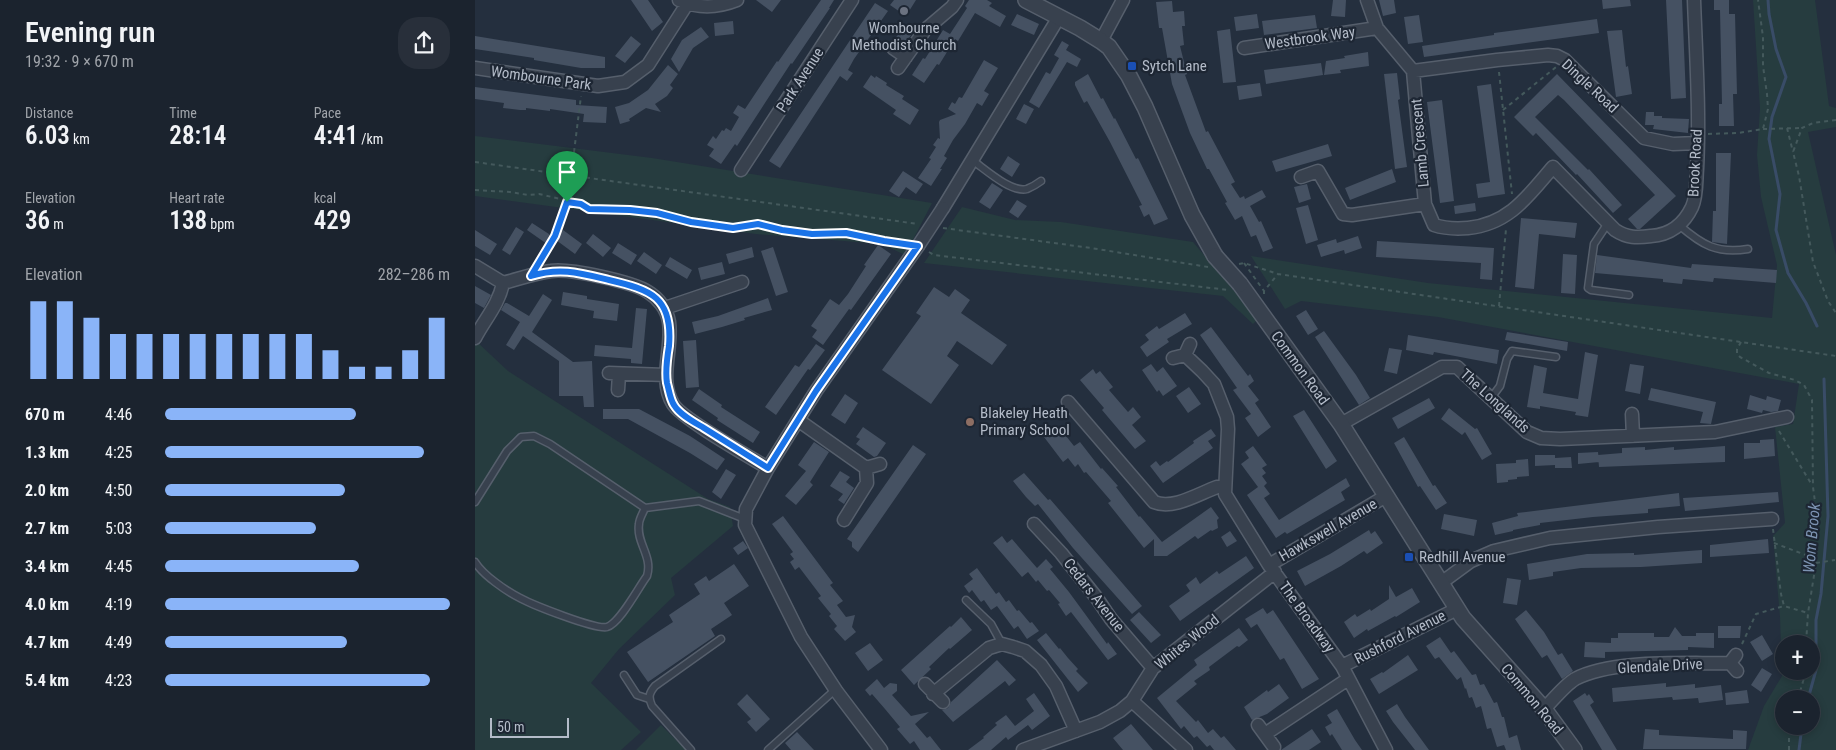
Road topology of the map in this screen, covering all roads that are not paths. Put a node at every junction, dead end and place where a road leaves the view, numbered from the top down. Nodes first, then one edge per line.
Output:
1 (737, 0) edge
2 (852, 0) edge
3 (957, 0) edge
4 (1026, 0) edge
5 (1123, 0) edge
6 (1367, 0) edge
7 (1694, 0) edge
8 (683, 2) edge
9 (1059, 17) junction
10 (1377, 28) junction
11 (1101, 41) junction
12 (893, 48) dead end
13 (1244, 48) dead end
14 (906, 57) junction
15 (475, 68) edge
16 (898, 68) dead end
17 (1413, 71) junction
18 (1699, 143) junction
19 (972, 160) junction
20 (759, 167) dead end
21 (1301, 177) dead end
22 (1041, 181) dead end
23 (1425, 204) junction
24 (1608, 223) junction
25 (1679, 226) junction
26 (1748, 249) dead end
27 (475, 266) edge
28 (742, 282) dead end
29 (503, 283) junction
30 (1629, 295) dead end
31 (665, 308) junction
32 (475, 338) edge
33 (1183, 352) dead end
34 (1555, 357) dead end
35 (666, 375) junction
36 (618, 390) dead end
37 (1491, 398) junction
38 (1068, 402) dead end
39 (1632, 414) dead end
40 (1787, 418) dead end
41 (798, 420) junction
42 (1341, 424) junction
43 (1633, 436) junction
44 (880, 464) dead end
45 (768, 468) junction
46 (867, 468) junction
47 (1225, 486) junction
48 (1387, 496) junction
49 (475, 502) edge
50 (645, 508) junction
51 (745, 519) junction
52 (1772, 519) road end
53 (845, 520) dead end
54 (1034, 524) dead end
55 (475, 562) edge
56 (1272, 568) junction
57 (1441, 583) junction
58 (966, 600) dead end
59 (1457, 609) junction
60 (721, 638) dead end
61 (1002, 644) junction
62 (1736, 659) road end
63 (1342, 666) junction
64 (1153, 668) junction
65 (624, 675) dead end
66 (1348, 680) junction
67 (835, 689) junction
68 (934, 693) dead end
69 (649, 699) junction
70 (1132, 701) junction
71 (1545, 708) junction
72 (1076, 731) junction
73 (1048, 746) edge
74 (1274, 746) dead end
75 (691, 750) edge
76 (768, 750) edge
77 (881, 750) edge
78 (1023, 750) edge
79 (1186, 750) edge
80 (1386, 750) edge
81 (1574, 750) edge

1 - 8 street, Wombourne Park
2 - 20 street, Park Avenue
3 - 14 street
4 - 9 street, Common Road
5 - 11 street
6 - 10 street
7 - 18 street, Brook Road
8 - 15 street, Wombourne Park
9 - 11 street, Common Road
9 - 19 street
10 - 13 street, Westbrook Way
10 - 17 street
11 - 42 street, Common Road, bridge
12 - 14 street
14 - 16 street
17 - 18 street, Dingle Road
17 - 23 street, Lamb Crescent
18 - 25 street, Brook Road
19 - 22 lane
19 - 41 street, bridge
21 - 23 street
23 - 24 street, Lamb Crescent
24 - 25 street
24 - 30 lane
25 - 26 lane
27 - 29 street
28 - 31 street
29 - 31 street
29 - 32 street
31 - 35 street
33 - 47 street
34 - 37 lane
35 - 36 street
35 - 45 street
37 - 42 street, The Longlands
37 - 43 street, The Longlands
38 - 47 street
39 - 43 street
40 - 43 street, The Longlands
41 - 45 street
41 - 46 street
42 - 48 street, Common Road
44 - 46 street
45 - 51 street
46 - 53 street
47 - 56 street, The Broadway
48 - 56 street, Hawkswell Avenue
48 - 57 street, Common Road
49 - 50 lane
50 - 51 lane
50 - 55 lane
51 - 67 street
52 - 57 street
54 - 64 street, Cedars Avenue
56 - 63 street, The Broadway
56 - 64 street, Whites Wood
57 - 59 street, Common Road
58 - 61 lane
59 - 63 street, Rushford Avenue
59 - 71 street, Common Road
60 - 69 lane
61 - 68 street
61 - 72 street
62 - 71 street, Glendale Drive
63 - 66 street, The Broadway
64 - 70 street, Whites Wood
65 - 69 lane
66 - 74 street
66 - 80 street, The Broadway
67 - 76 lane
67 - 77 street
69 - 75 lane
70 - 72 street, Whites Wood
70 - 79 street
71 - 81 street, Common Road
72 - 73 street, Whites Wood
73 - 78 street, Whites Wood

